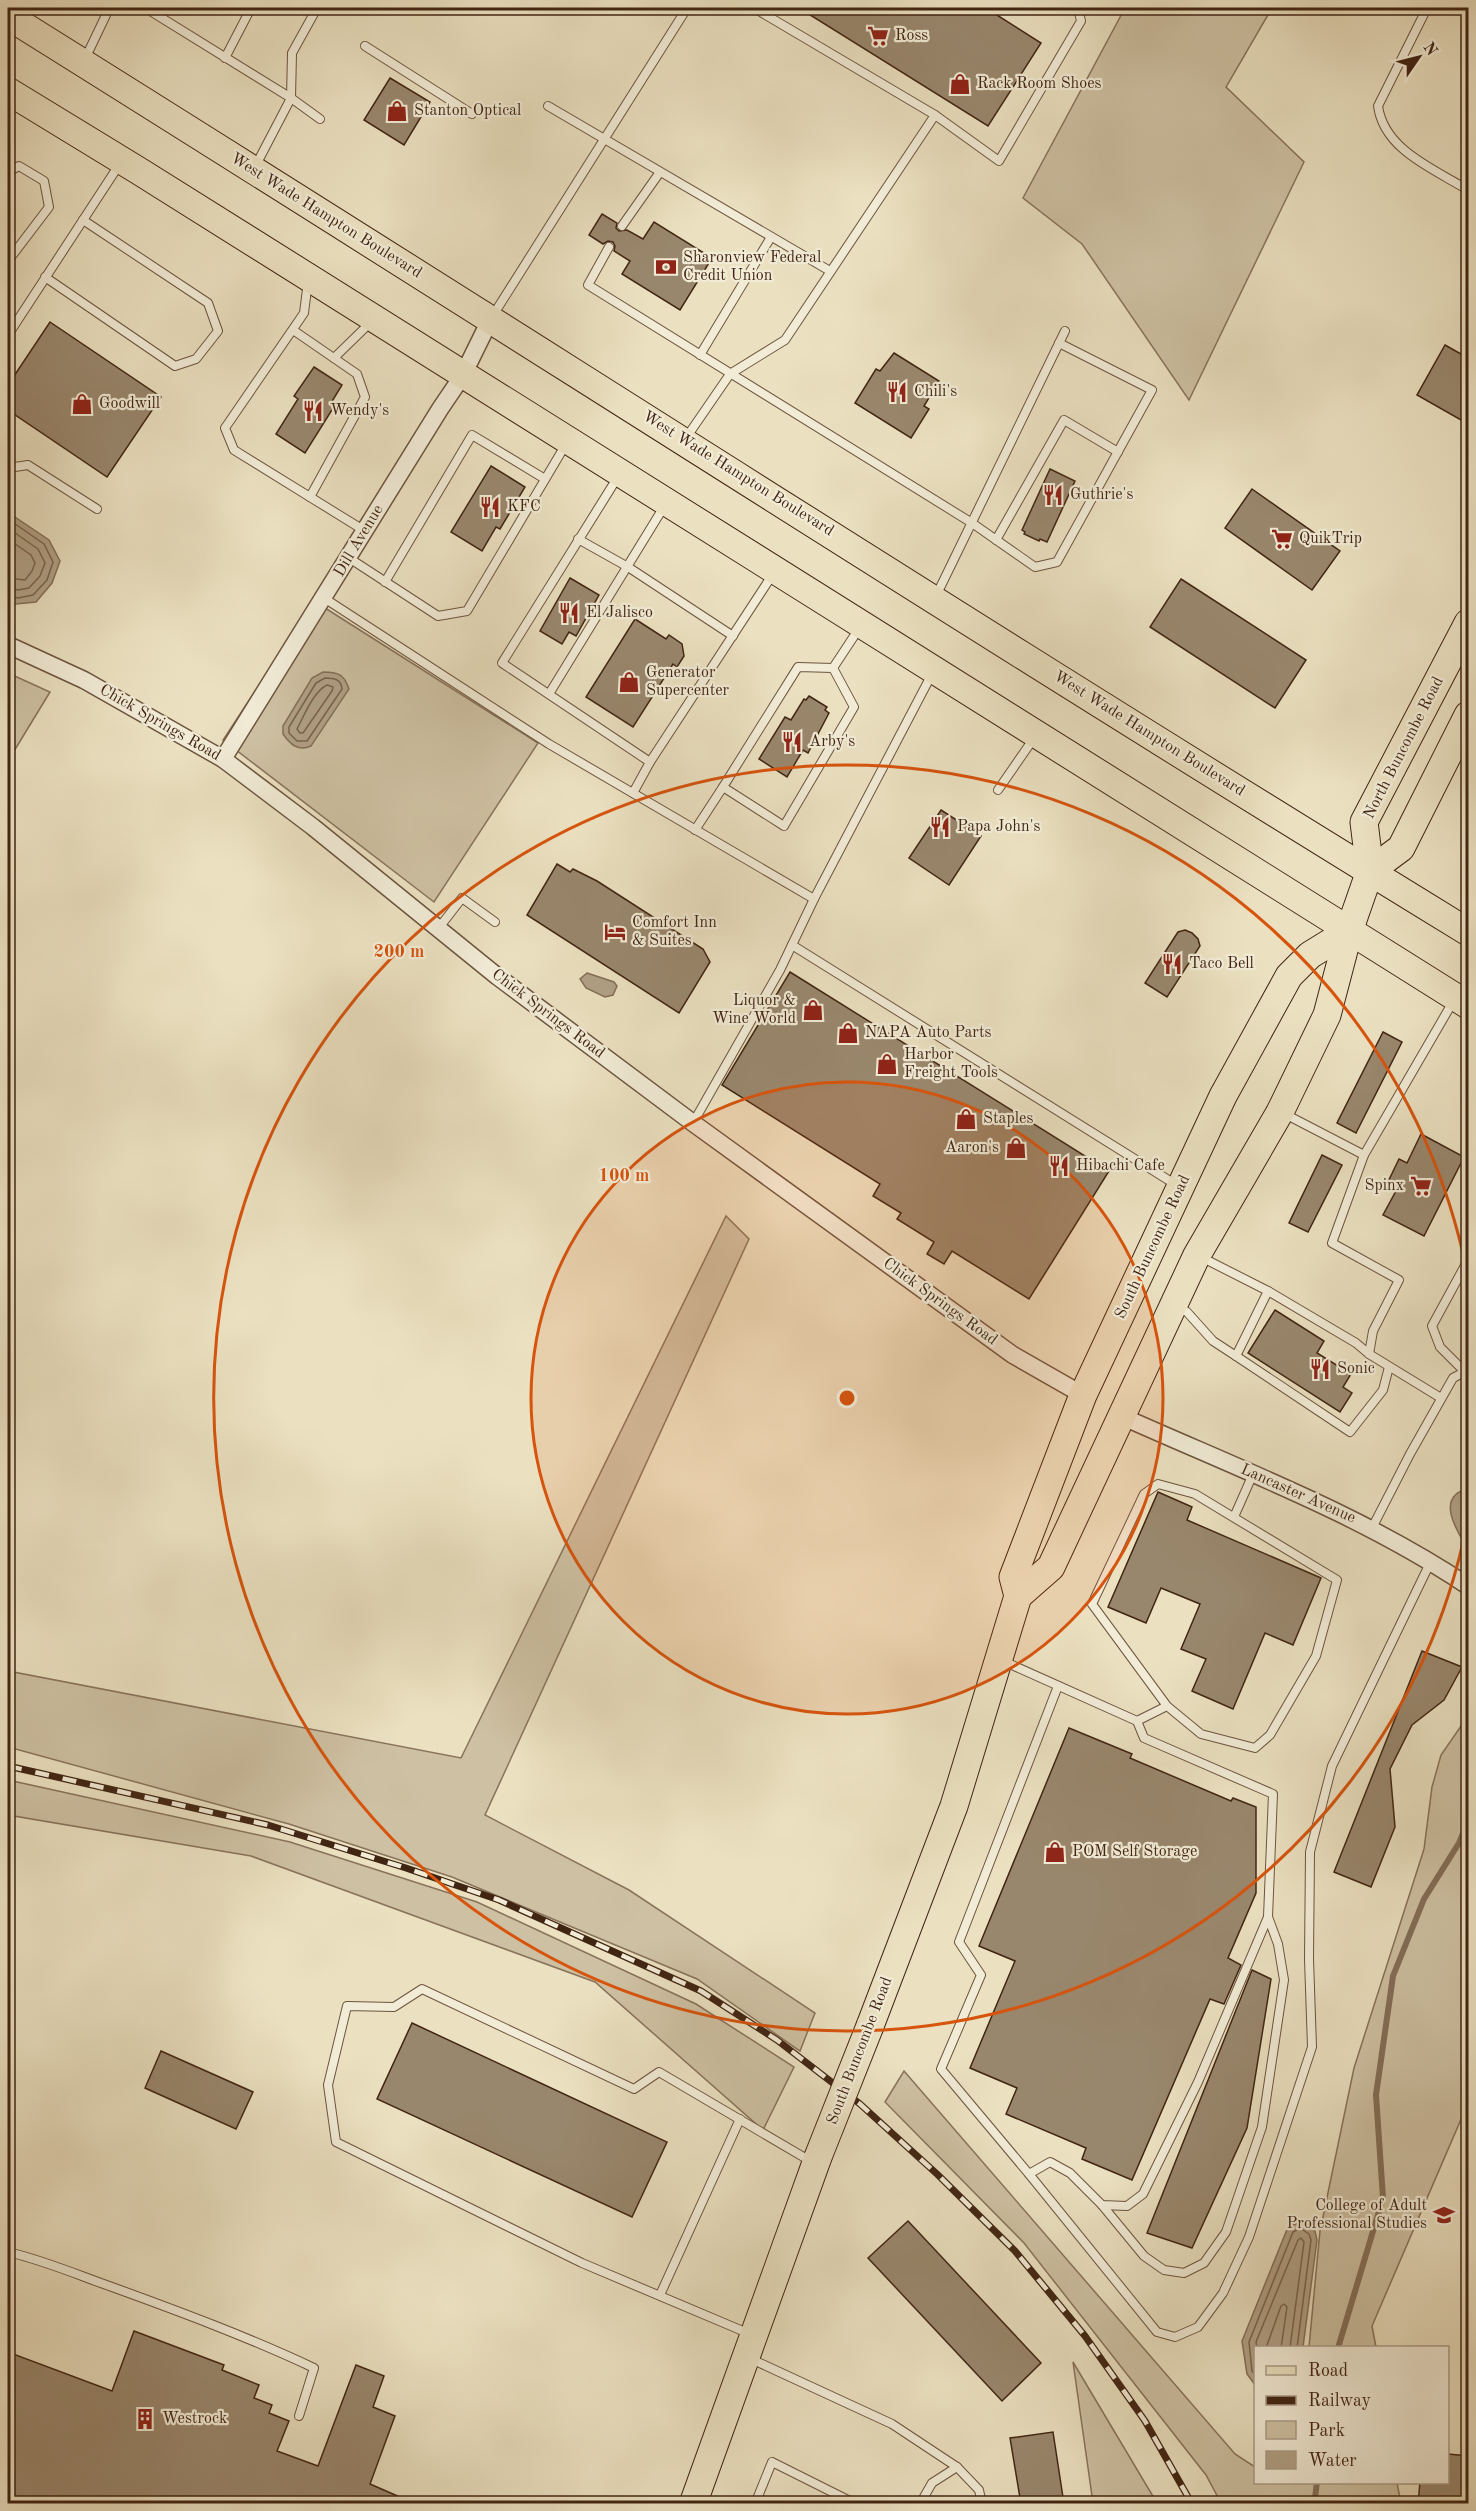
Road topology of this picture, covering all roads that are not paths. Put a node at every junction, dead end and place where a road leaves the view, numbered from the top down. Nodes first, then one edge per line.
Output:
1 (102, 8) edge
2 (251, 8) edge
3 (317, 8) edge
4 (687, 8) edge
5 (754, 8) edge
6 (1078, 8) edge
7 (1427, 8) edge
8 (1461, 8) edge
9 (152, 10) edge
10 (1468, 12) edge
11 (8, 16) edge
12 (365, 46) dead end
13 (225, 58) junction
14 (83, 63) junction
15 (8, 91) edge
16 (291, 98) junction
17 (548, 106) dead end
18 (472, 114) dead end
19 (934, 115) junction
20 (321, 119) dead end
21 (602, 139) junction
22 (122, 160) junction
23 (254, 170) junction
24 (8, 172) edge
25 (660, 172) junction
26 (1468, 190) edge
27 (83, 220) junction
28 (622, 226) dead end
29 (771, 237) junction
30 (609, 248) dead end
31 (8, 261) edge
32 (830, 272) junction
33 (45, 278) junction
34 (308, 278) junction
35 (374, 319) junction
36 (490, 320) junction
37 (293, 330) junction
38 (1065, 331) dead end
39 (8, 335) edge
40 (1059, 343) junction
41 (699, 355) junction
42 (334, 358) junction
43 (730, 374) junction
44 (464, 375) junction
45 (568, 440) junction
46 (684, 440) junction
47 (1118, 452) junction
48 (8, 468) edge
49 (620, 473) junction
50 (545, 479) junction
51 (310, 497) junction
52 (667, 502) junction
53 (97, 509) dead end
54 (972, 523) junction
55 (365, 531) junction
56 (579, 539) junction
57 (996, 540) junction
58 (349, 558) junction
59 (628, 567) junction
60 (776, 570) junction
61 (385, 582) junction
62 (324, 598) junction
63 (935, 599) junction
64 (1468, 623) edge
65 (861, 624) junction
66 (733, 636) junction
67 (8, 645) edge
68 (833, 668) junction
69 (934, 669) junction
70 (549, 694) junction
71 (1468, 715) edge
72 (1037, 734) junction
73 (223, 759) junction
74 (650, 762) junction
75 (723, 787) junction
76 (998, 790) dead end
77 (633, 793) junction
78 (695, 830) junction
79 (1370, 871) junction
80 (814, 899) junction
81 (495, 922) dead end
82 (438, 929) junction
83 (1349, 931) junction
84 (1468, 932) edge
85 (792, 945) junction
86 (1462, 1001) edge
87 (1280, 1112) junction
88 (693, 1124) junction
89 (1364, 1155) junction
90 (1181, 1188) junction
91 (1197, 1255) junction
92 (1468, 1260) edge
93 (1268, 1292) junction
94 (1174, 1305) junction
95 (1369, 1354) junction
96 (1236, 1356) junction
97 (1389, 1367) junction
98 (1467, 1371) edge
99 (1083, 1395) junction
100 (1442, 1398) junction
101 (1121, 1416) junction
102 (1253, 1474) junction
103 (1234, 1517) junction
104 (1372, 1528) junction
105 (1431, 1561) junction
106 (1468, 1586) edge
107 (1018, 1596) junction
108 (1000, 1659) junction
109 (1058, 1686) junction
110 (1167, 1706) junction
111 (1137, 1721) junction
112 (1268, 1917) junction
113 (740, 2119) junction
114 (817, 2161) junction
115 (1029, 2174) junction
116 (1102, 2205) junction
117 (8, 2252) edge
118 (660, 2295) junction
119 (750, 2346) junction
120 (299, 2416) dead end
121 (957, 2467) junction
122 (693, 2504) edge
123 (755, 2504) edge
124 (856, 2504) edge
125 (920, 2504) edge
126 (982, 2504) edge

1 - 14 lane
2 - 13 lane
3 - 16 lane
4 - 21 lane
5 - 19 lane
6 - 19 lane
7 - 26 lane
8 - 10 lane
9 - 13 lane
11 - 14 main road, West Wade Hampton Boulevard
12 - 18 lane
13 - 16 lane
14 - 23 main road, West Wade Hampton Boulevard
15 - 22 main road
16 - 20 lane
16 - 23 lane
17 - 21 lane
19 - 32 lane
21 - 25 lane
21 - 36 lane
22 - 27 lane
22 - 34 main road
23 - 36 main road, West Wade Hampton Boulevard
24 - 31 lane
25 - 28 lane
25 - 29 lane
27 - 33 lane
27 - 33 lane
29 - 32 lane
29 - 41 lane
30 - 41 lane
32 - 43 lane
33 - 39 lane
34 - 35 main road
34 - 37 lane
35 - 42 lane
35 - 44 main road
36 - 44 street, Dill Avenue
36 - 46 main road, West Wade Hampton Boulevard
37 - 42 lane
37 - 51 lane
38 - 40 lane
40 - 47 lane
40 - 54 lane
41 - 43 lane
42 - 51 lane
43 - 46 lane
43 - 54 lane
44 - 45 main road
44 - 55 street, Dill Avenue
45 - 49 main road
45 - 50 lane
46 - 63 main road, West Wade Hampton Boulevard
47 - 57 lane
47 - 57 lane
48 - 53 lane
49 - 52 main road
49 - 56 lane
50 - 61 lane
50 - 61 lane
51 - 55 lane
52 - 59 lane
52 - 60 main road
54 - 57 lane
54 - 63 lane
55 - 58 street, Dill Avenue
56 - 59 lane
56 - 70 lane
58 - 61 lane
58 - 62 street, Dill Avenue
59 - 66 lane
59 - 70 lane
60 - 65 main road
60 - 66 lane
62 - 73 street, Dill Avenue
62 - 77 lane
63 - 79 main road, West Wade Hampton Boulevard
64 - 79 main road, North Buncombe Road
65 - 68 lane
65 - 69 main road
66 - 74 lane
67 - 73 street, Chick Springs Road
68 - 75 lane
68 - 75 lane
69 - 72 main road
69 - 80 lane
70 - 74 lane
71 - 79 main road
72 - 76 lane
72 - 83 main road
73 - 82 street, Chick Springs Road
74 - 77 lane
75 - 78 lane
77 - 78 lane
78 - 80 lane
79 - 83 main road
79 - 84 main road, West Wade Hampton Boulevard
80 - 85 lane
81 - 82 lane
82 - 88 street, Chick Springs Road
83 - 86 main road
83 - 87 main road
83 - 90 main road, South Buncombe Road
85 - 88 lane
85 - 90 lane
86 - 89 lane
87 - 89 lane
87 - 91 main road
88 - 99 street, Chick Springs Road
89 - 95 lane
90 - 99 main road, South Buncombe Road
91 - 93 lane
91 - 94 main road
92 - 98 lane
93 - 95 lane
93 - 96 lane
94 - 96 lane
94 - 101 main road
95 - 97 lane
96 - 97 lane
97 - 100 lane
98 - 100 lane
99 - 107 main road, South Buncombe Road
100 - 104 lane
101 - 102 street, Lancaster Avenue
101 - 107 main road
102 - 103 lane
102 - 104 street, Lancaster Avenue
103 - 110 lane
103 - 110 lane
104 - 105 street, Lancaster Avenue
105 - 106 street, Lancaster Avenue
105 - 115 lane
107 - 108 main road, South Buncombe Road
108 - 109 lane
108 - 114 main road, South Buncombe Road, bridge
109 - 111 lane
109 - 115 lane
110 - 111 lane
111 - 112 lane
112 - 116 lane
112 - 116 lane
113 - 114 lane
113 - 118 lane
113 - 118 lane
114 - 119 main road, South Buncombe Road
115 - 116 lane
117 - 120 lane
118 - 119 lane
119 - 121 lane
119 - 122 main road, South Buncombe Road
121 - 125 lane
121 - 126 lane
123 - 124 lane

